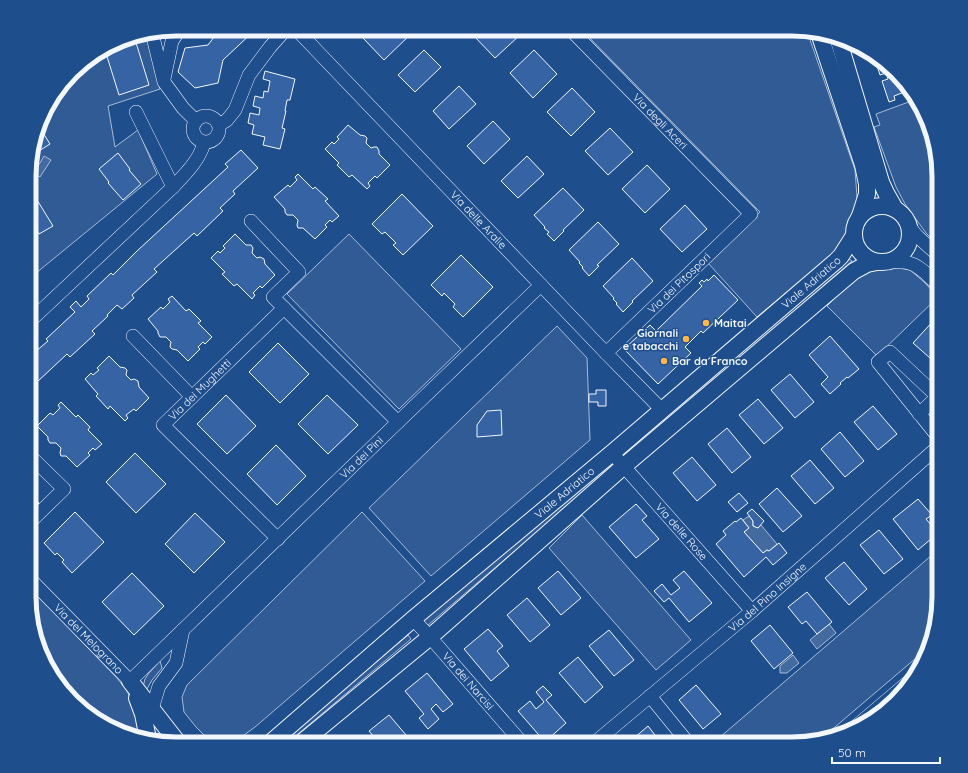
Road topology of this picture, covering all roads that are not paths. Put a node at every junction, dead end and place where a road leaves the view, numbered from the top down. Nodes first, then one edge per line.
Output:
1 (175, 36) edge
2 (280, 36) edge
3 (303, 36) edge
4 (577, 36) edge
5 (153, 38) edge
6 (820, 39) edge
7 (842, 45) edge
8 (164, 82) junction
9 (136, 112) dead end
10 (196, 121) junction
11 (219, 125) junction
12 (204, 143) junction
13 (173, 187) junction
14 (895, 209) junction
15 (751, 214) joint
16 (860, 216) junction
17 (251, 221) dead end
18 (909, 226) junction
19 (853, 237) junction
20 (932, 250) edge
21 (882, 262) junction
22 (932, 280) edge
23 (541, 285) junction
24 (284, 308) junction
25 (36, 315) edge
26 (133, 336) dead end
27 (606, 353) junction
28 (932, 391) edge
29 (192, 397) junction
30 (932, 402) edge
31 (662, 410) junction
32 (919, 414) junction
33 (398, 422) junction
34 (932, 430) edge
35 (932, 452) edge
36 (612, 453) junction
37 (36, 462) edge
38 (624, 466) junction
39 (36, 516) edge
40 (278, 539) junction
41 (36, 585) edge
42 (752, 610) junction
43 (413, 619) junction
44 (183, 630) junction
45 (430, 637) junction
46 (130, 681) junction
47 (650, 696) junction
48 (152, 709) junction
49 (147, 734) edge
50 (174, 737) edge
51 (278, 737) edge
52 (309, 737) edge
53 (517, 737) edge
54 (601, 737) edge
55 (683, 737) edge

1 - 8 street
2 - 11 street
3 - 23 street, Via delle Aralie
4 - 15 street, Via degli Aceri
5 - 8 street
6 - 16 street
7 - 14 street
8 - 10 street
9 - 13 street
10 - 11 street
10 - 12 street
11 - 12 street
12 - 13 street
13 - 25 street
14 - 16 street
14 - 18 street
15 - 27 street, Via dei Pitospori
16 - 19 street
17 - 24 street
18 - 20 street
18 - 21 street
19 - 21 street
19 - 31 street, Viale Adriatico
21 - 22 street
21 - 38 street, Viale Adriatico
23 - 27 street, Via delle Aralie
23 - 33 street, Via dei Pini
24 - 29 street, Via dei Mughetti
24 - 33 street
26 - 29 street
27 - 31 street, Via delle Aralie
28 - 32 street
29 - 40 street, Via dei Mughetti
30 - 32 street
31 - 36 street, Viale Adriatico
32 - 34 street
33 - 40 street, Via dei Pini
35 - 42 street, Via del Pino Insigne
36 - 38 street, Via delle Rose
36 - 43 street, Viale Adriatico
37 - 39 street
38 - 42 street, Via delle Rose
38 - 45 street, Viale Adriatico
40 - 44 street, Via dei Pini
41 - 46 street, Via del Melograno
42 - 47 street, Via del Pino Insigne
43 - 45 street, Via dei Narcisi
43 - 51 street, Viale Adriatico
44 - 46 street, Via dei Pini
44 - 48 street
45 - 52 street, Viale Adriatico
45 - 53 street, Via dei Narcisi
46 - 48 street
46 - 49 street
47 - 54 street, Via del Pino Insigne
47 - 55 street
48 - 50 street

